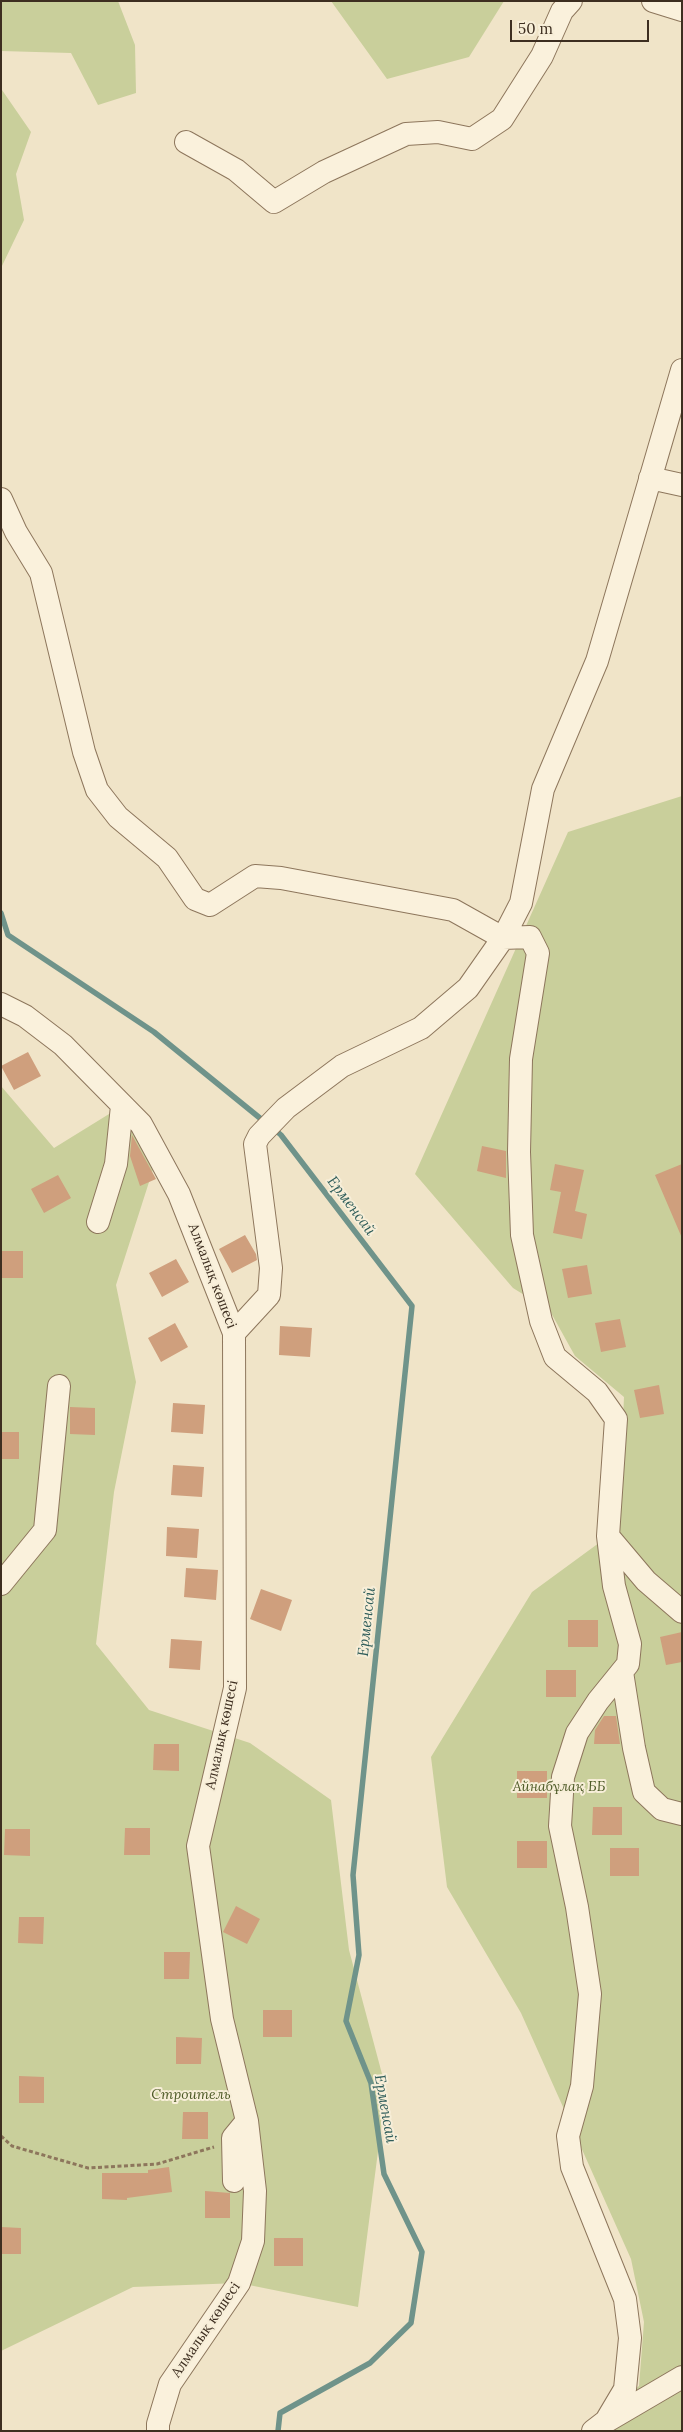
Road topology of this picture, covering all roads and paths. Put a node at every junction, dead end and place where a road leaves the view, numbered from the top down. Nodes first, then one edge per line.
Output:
1 (571, 1) edge
2 (654, 1) edge
3 (682, 10) edge
4 (186, 142) dead end
5 (682, 370) edge
6 (650, 478) junction
7 (682, 485) edge
8 (1, 499) edge
9 (503, 938) junction
10 (1, 1004) edge
11 (122, 1106) junction
12 (98, 1222) dead end
13 (234, 1332) junction
14 (59, 1386) dead end
15 (608, 1536) junction
16 (1, 1584) edge
17 (678, 1601) edge
18 (622, 1672) junction
19 (682, 1814) edge
20 (240, 2130) junction
21 (1, 2136) edge
22 (234, 2181) dead end
23 (682, 2377) edge
24 (600, 2426) edge
25 (158, 2431) edge

1 - 4 street
2 - 3 street
5 - 6 street
6 - 7 street
6 - 9 street
8 - 9 street
9 - 13 street
9 - 15 street
10 - 11 street, Алмалық көшесі
11 - 12 street
11 - 13 street, Алмалық көшесі
13 - 20 street, Алмалық көшесі
14 - 16 street
15 - 17 street
15 - 18 street
18 - 19 street
18 - 24 street
20 - 21 path
20 - 22 street
20 - 25 street, Алмалық көшесі
23 - 24 street

